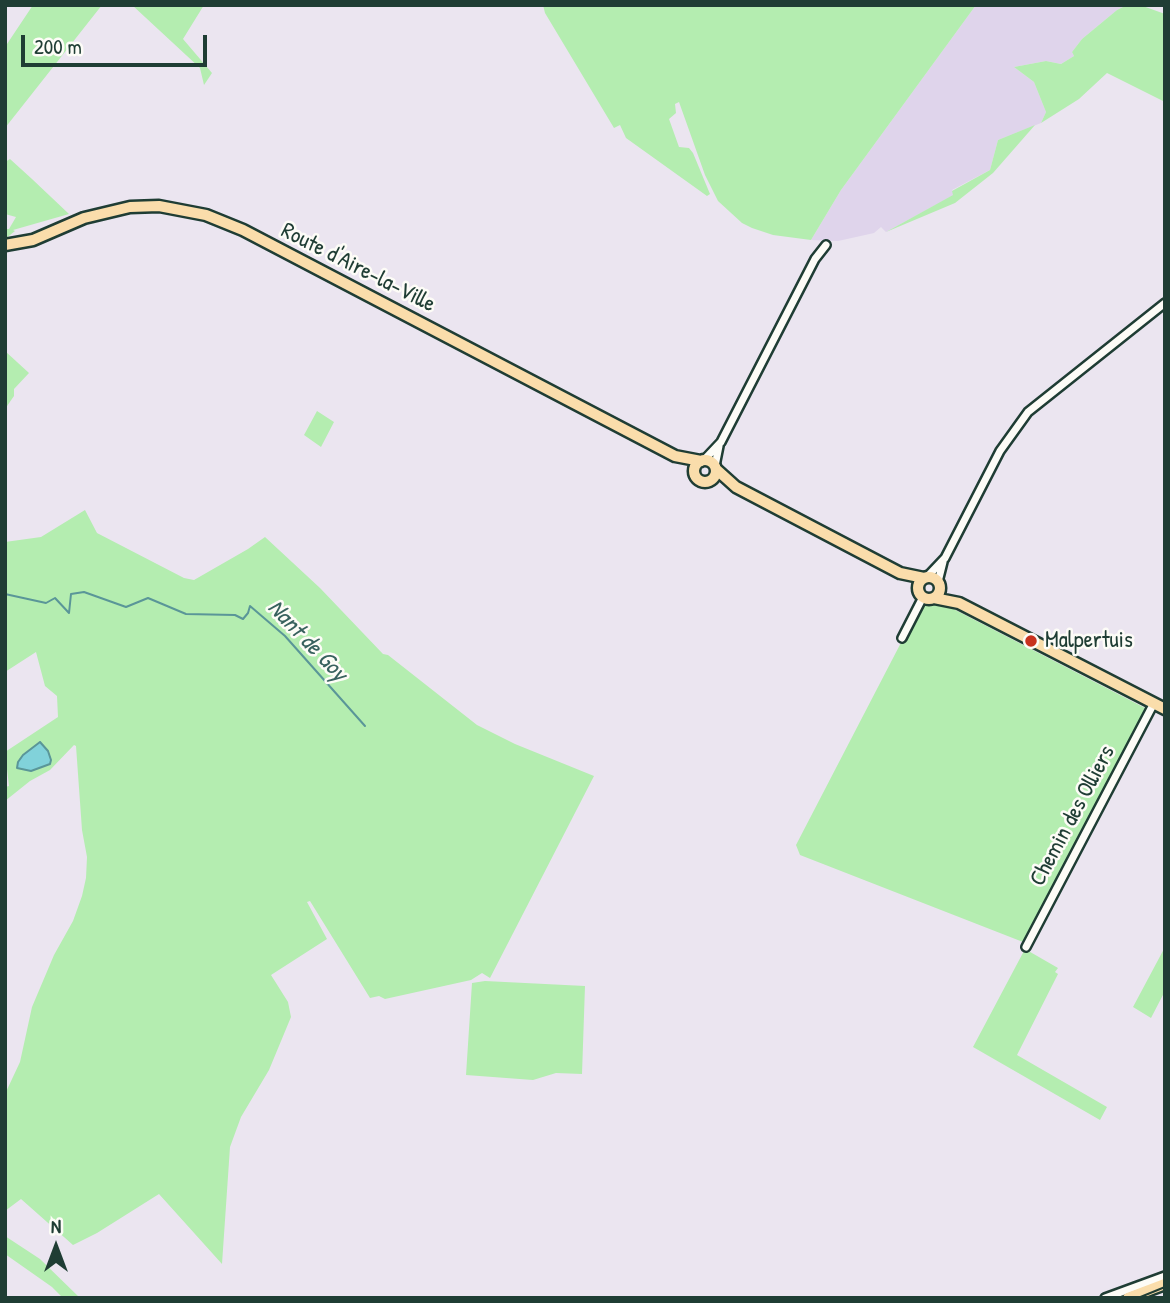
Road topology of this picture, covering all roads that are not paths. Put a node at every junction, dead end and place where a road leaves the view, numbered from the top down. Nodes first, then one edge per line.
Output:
1 (5, 244) edge
2 (826, 245) dead end
3 (1165, 303) edge
4 (720, 442) junction
5 (675, 456) junction
6 (702, 461) junction
7 (715, 468) junction
8 (695, 475) junction
9 (708, 482) junction
10 (736, 487) junction
11 (945, 558) junction
12 (900, 573) junction
13 (926, 577) junction
14 (939, 584) junction
15 (925, 595) junction
16 (958, 603) junction
17 (902, 638) dead end
18 (1154, 704) junction
19 (1165, 709) edge
20 (1026, 947) dead end
21 (1165, 1276) edge
22 (1165, 1284) edge
23 (1105, 1298) edge
24 (1128, 1298) edge

1 - 5 main road, Route d'Aire-la-Ville
2 - 4 street
3 - 11 street
4 - 6 street
4 - 7 street
5 - 6 main road, Route d'Aire-la-Ville
5 - 8 main road, Route d'Aire-la-Ville
6 - 7 main road
6 - 8 main road
7 - 9 main road
7 - 10 main road
8 - 9 main road
9 - 10 main road
10 - 12 main road
11 - 13 street
11 - 14 street
12 - 13 main road
12 - 15 main road
13 - 14 main road
13 - 15 main road
14 - 15 main road
14 - 16 main road
15 - 16 main road
15 - 17 street
16 - 18 main road
18 - 19 main road
18 - 20 street, Chemin des Olliers
21 - 23 street
22 - 24 main road

